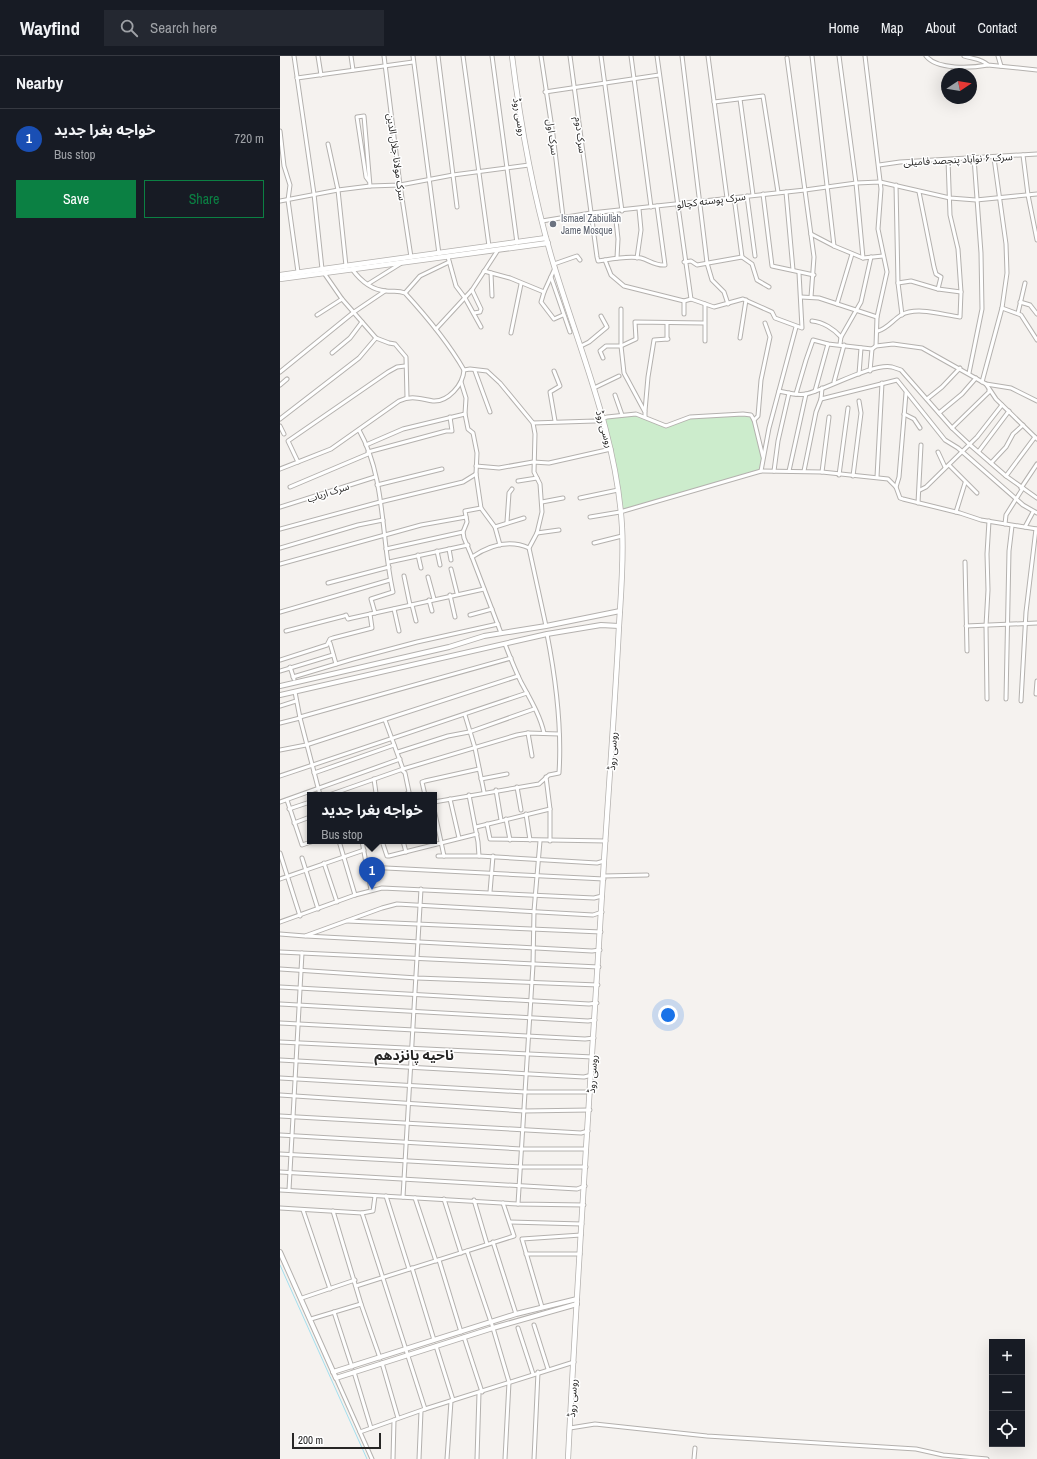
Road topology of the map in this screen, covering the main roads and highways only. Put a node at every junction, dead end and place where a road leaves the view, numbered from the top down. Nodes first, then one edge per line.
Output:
1 (512, 56) edge
2 (547, 241) junction
3 (401, 261) junction
4 (323, 271) junction
5 (280, 275) edge
6 (280, 279) edge
7 (568, 1459) edge

1 - 2 main road, روسی روڈ
2 - 3 main road
2 - 3 main road
2 - 7 main road, روسی روڈ
3 - 4 main road
3 - 4 main road
4 - 5 main road
4 - 6 main road

